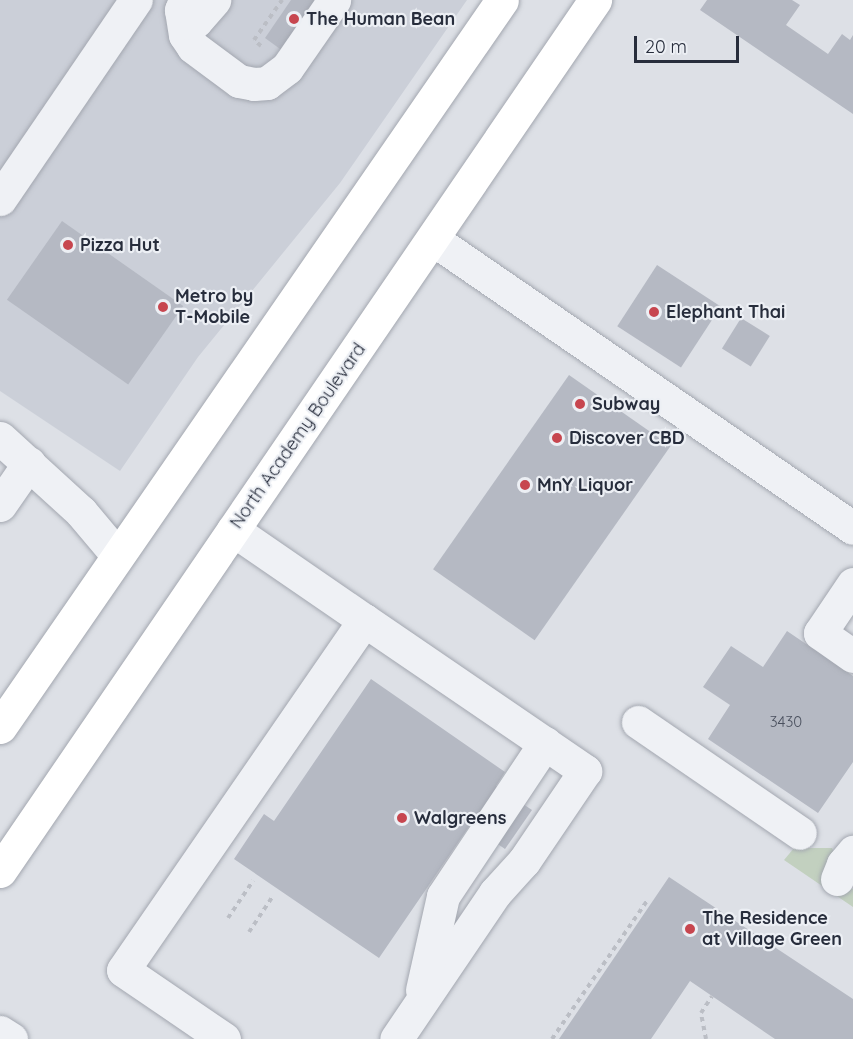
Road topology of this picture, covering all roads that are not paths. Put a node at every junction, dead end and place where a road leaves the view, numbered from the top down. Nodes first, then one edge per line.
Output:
1 (136, 0) edge
2 (214, 0) edge
3 (334, 0) edge
4 (502, 0) edge
5 (595, 0) edge
6 (185, 12) edge
7 (0, 199) edge
8 (434, 240) junction
9 (0, 438) edge
10 (29, 463) junction
11 (3, 494) edge
12 (853, 528) edge
13 (233, 530) junction
14 (118, 555) junction
15 (853, 584) edge
16 (364, 620) junction
17 (853, 656) edge
18 (638, 722) dead end
19 (0, 727) edge
20 (545, 743) junction
21 (800, 833) dead end
22 (0, 871) edge
23 (418, 1006) junction
24 (0, 1032) edge
25 (11, 1039) edge
26 (224, 1039) edge
27 (396, 1039) edge

1 - 7 street
2 - 6 street
3 - 6 street
4 - 14 highway
5 - 8 highway, North Academy Boulevard
8 - 12 street
8 - 13 highway, North Academy Boulevard
9 - 10 street
10 - 11 street
10 - 14 street
13 - 16 street
13 - 22 highway, North Academy Boulevard
14 - 19 highway
15 - 17 street
16 - 20 street
16 - 26 street
18 - 21 street
20 - 23 street
20 - 23 street
23 - 27 street
24 - 25 street

